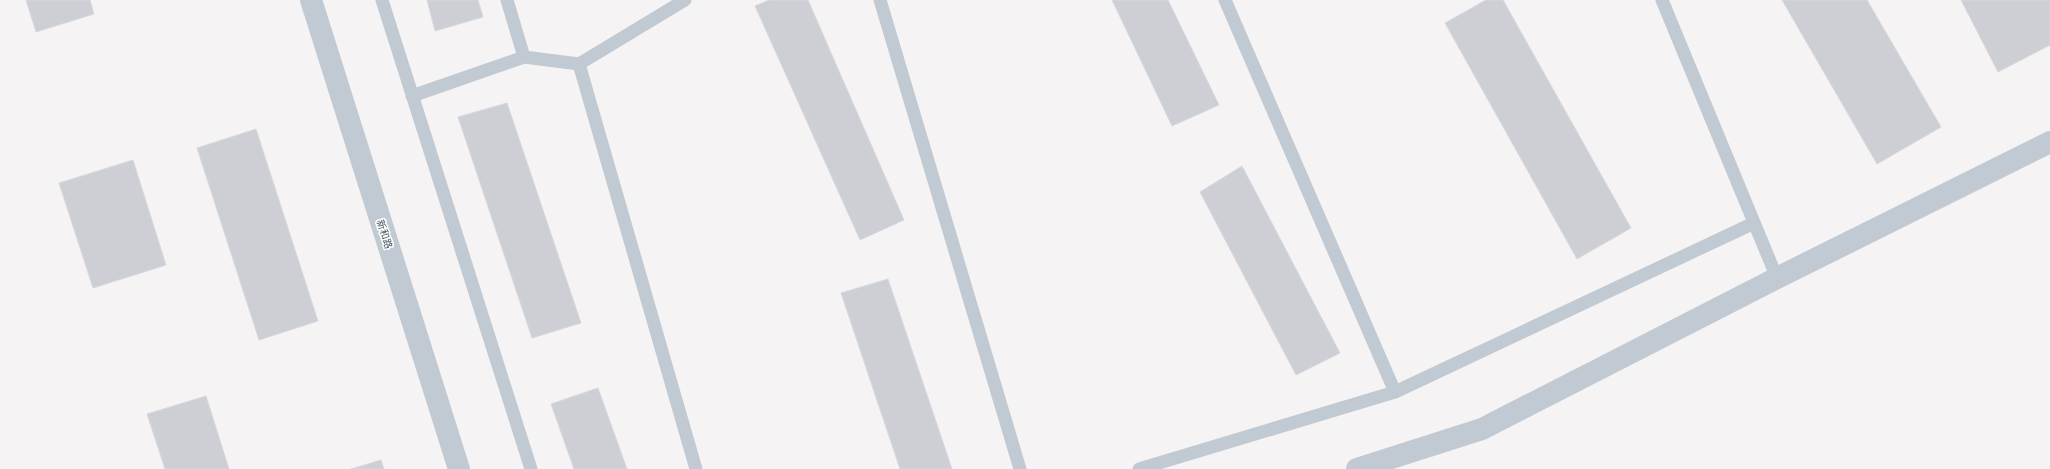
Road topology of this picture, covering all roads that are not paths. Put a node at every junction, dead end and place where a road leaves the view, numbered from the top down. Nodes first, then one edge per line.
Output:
1 (311, 0) edge
2 (382, 0) edge
3 (507, 0) edge
4 (685, 0) edge
5 (880, 0) edge
6 (1225, 0) edge
7 (1662, 0) edge
8 (524, 57) junction
9 (578, 64) junction
10 (412, 96) junction
11 (2050, 142) edge
12 (1754, 223) junction
13 (1777, 278) junction
14 (1395, 392) junction
15 (459, 469) edge
16 (531, 469) edge
17 (696, 469) edge
18 (1020, 469) edge
19 (1139, 469) edge
20 (1357, 469) edge

1 - 15 street, 新和路
2 - 10 lane
3 - 8 lane
4 - 9 lane
5 - 18 lane
6 - 14 lane
7 - 12 lane
8 - 9 lane
8 - 10 lane
9 - 17 lane
10 - 16 lane
11 - 13 street
12 - 13 lane
12 - 14 lane
13 - 20 street
14 - 19 lane

